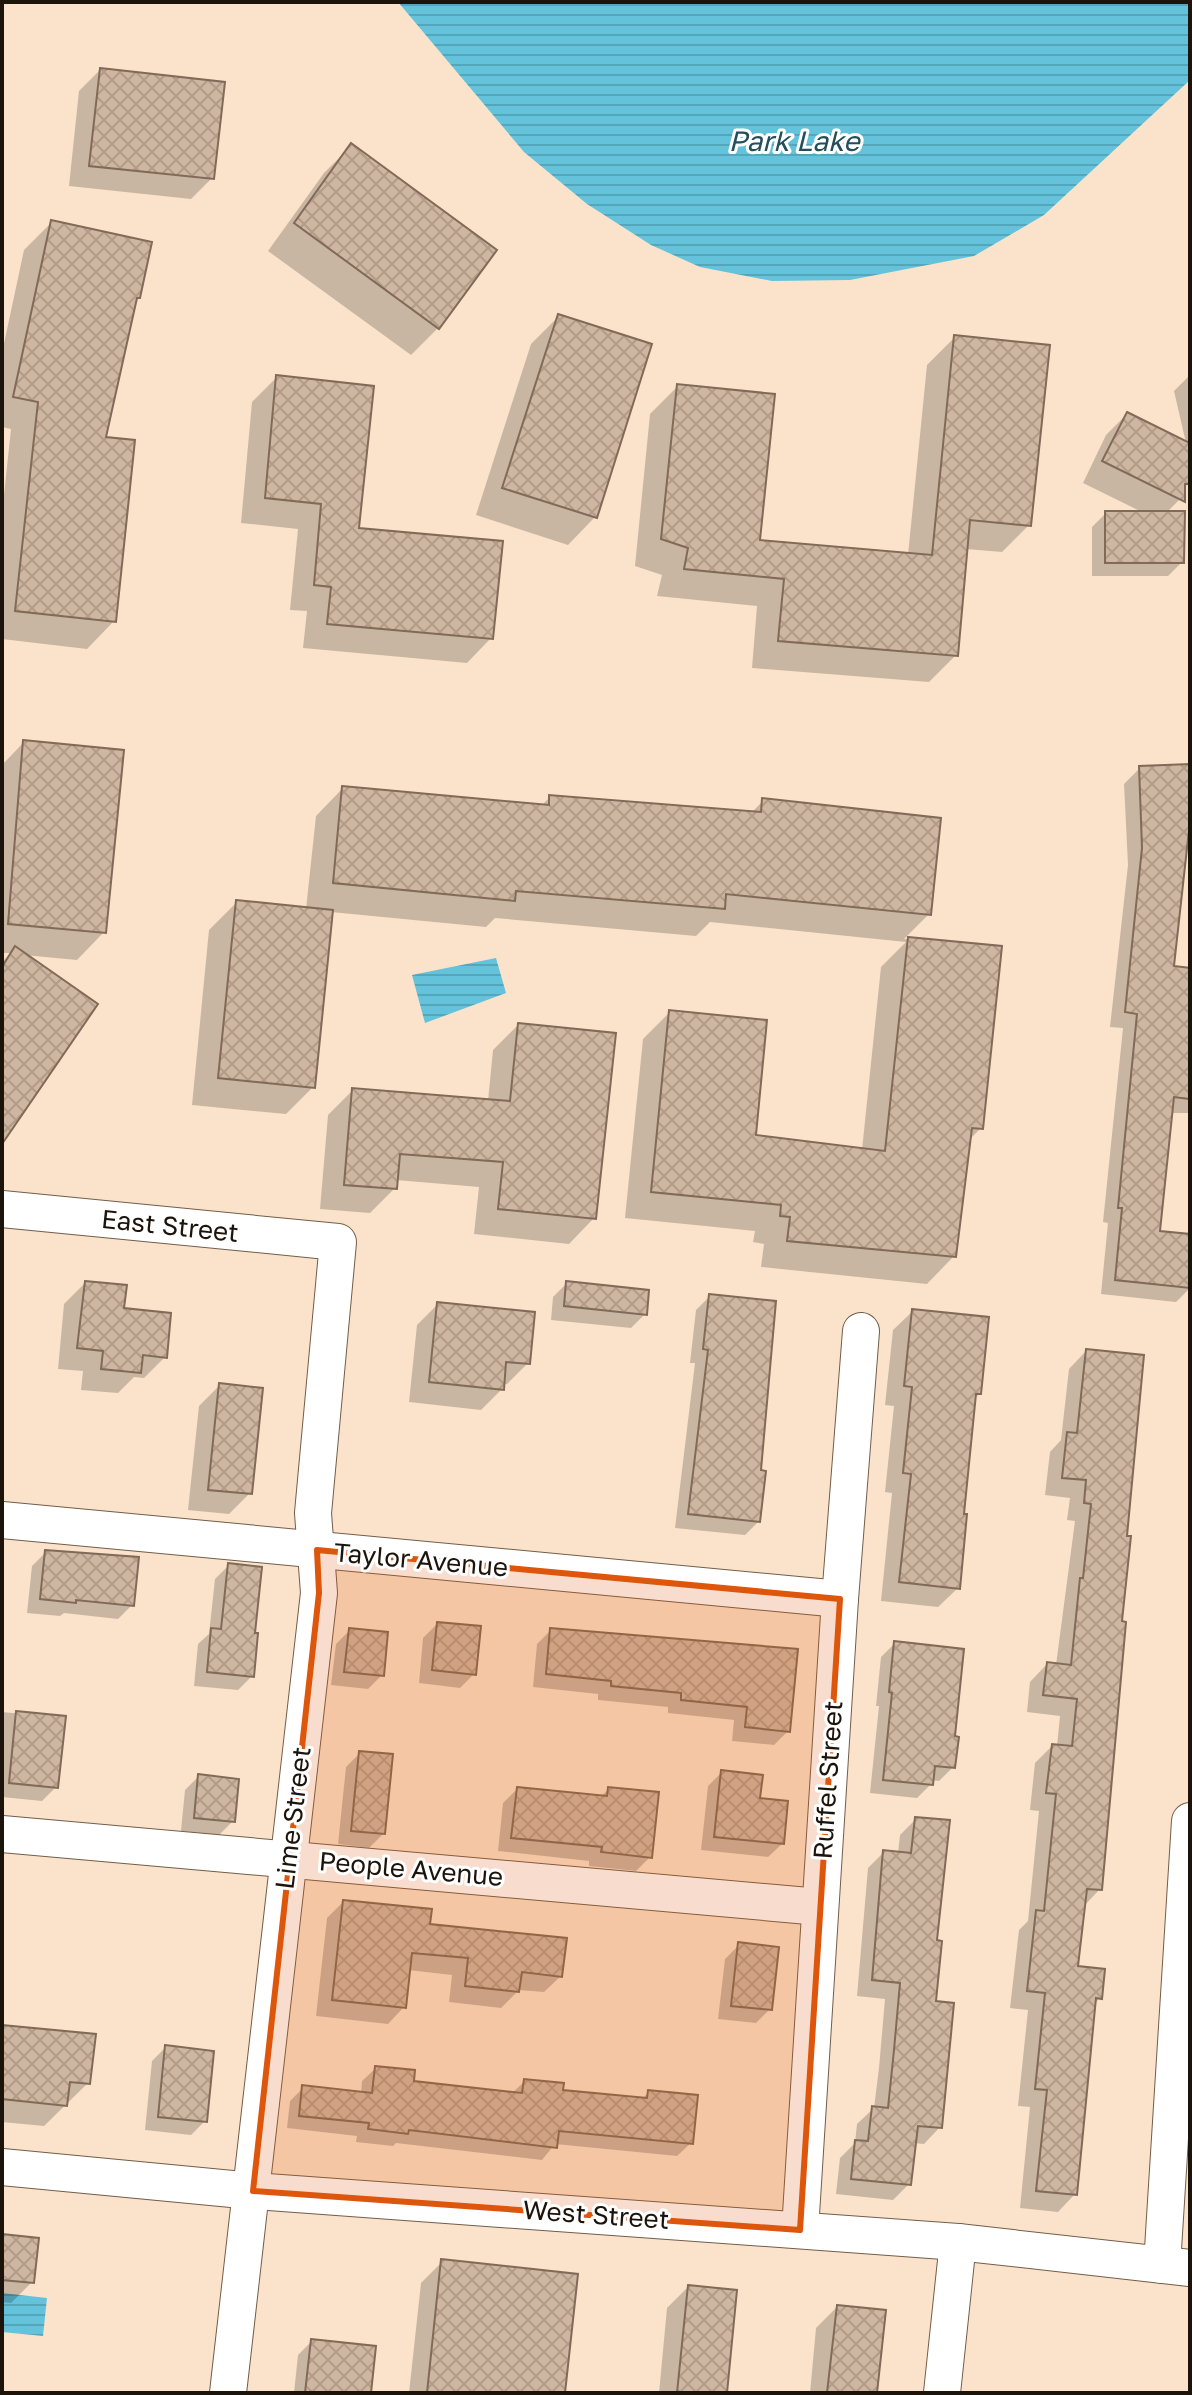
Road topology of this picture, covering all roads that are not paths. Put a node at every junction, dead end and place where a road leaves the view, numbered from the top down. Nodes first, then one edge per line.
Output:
1 (2, 1209) edge
2 (338, 1242) joint
3 (861, 1331) dead end
4 (2, 1520) edge
5 (317, 1550) junction
6 (840, 1599) junction
7 (1190, 1821) edge
8 (2, 1834) edge
9 (288, 1858) junction
10 (820, 1907) junction
11 (2, 2167) edge
12 (253, 2191) junction
13 (800, 2230) junction
14 (958, 2242) junction
15 (1176, 2267) edge
16 (228, 2393) edge
17 (942, 2393) edge

1 - 2 street, East Street
2 - 5 street, Lime Street
3 - 6 street, Ruffel Street
4 - 5 street, Taylor Avenue
5 - 6 street, Taylor Avenue
5 - 9 street, Lime Street
6 - 10 street, Ruffel Street
7 - 15 street
8 - 9 street, People Avenue
9 - 10 street, People Avenue
9 - 12 street, Lime Street
10 - 13 street, Ruffel Street
11 - 12 street, West Street
12 - 13 street, West Street
12 - 16 street, Lime Street
13 - 14 street, West Street
14 - 15 street, West Street
14 - 17 street

